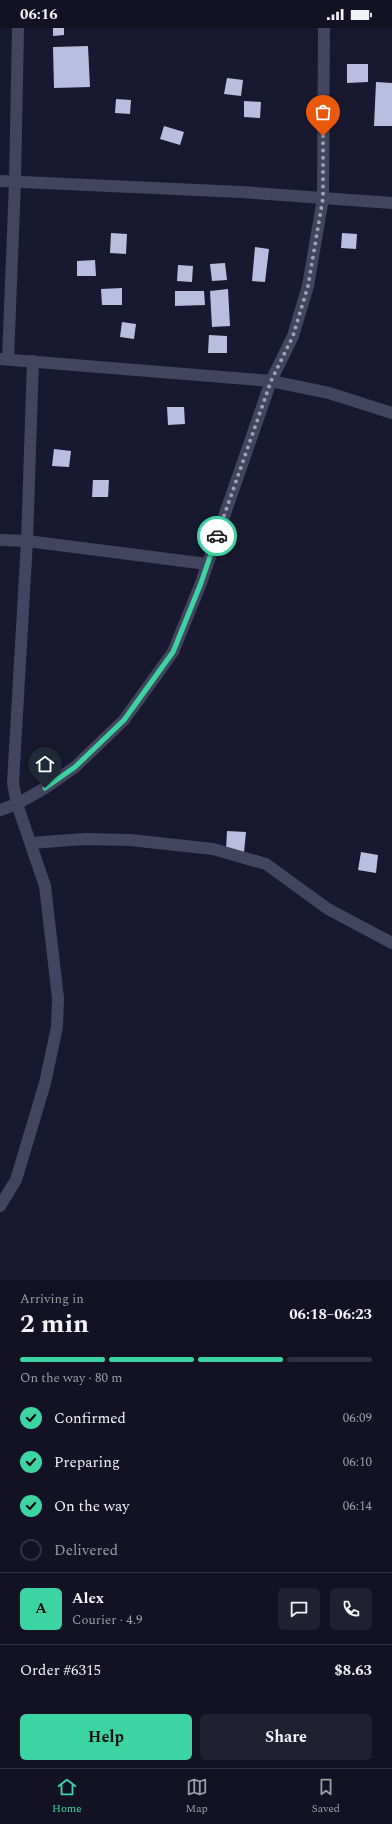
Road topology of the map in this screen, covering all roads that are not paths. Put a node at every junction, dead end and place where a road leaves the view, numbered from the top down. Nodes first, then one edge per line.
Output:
1 (18, 28) edge
2 (324, 28) edge
3 (0, 181) edge
4 (15, 182) junction
5 (323, 198) junction
6 (392, 203) edge
7 (4, 359) edge
8 (33, 361) junction
9 (271, 381) junction
10 (392, 413) edge
11 (0, 540) edge
12 (27, 541) junction
13 (208, 564) junction
14 (17, 804) junction
15 (0, 810) edge
16 (31, 843) junction
17 (392, 943) edge
18 (0, 1206) edge

1 - 4 street
2 - 5 street
3 - 4 street
4 - 5 street
4 - 7 street
5 - 6 street
5 - 9 street
7 - 8 street
8 - 9 street
8 - 12 street
9 - 10 street
9 - 13 street
11 - 12 street
12 - 13 street
12 - 14 street
13 - 14 street
14 - 15 street
14 - 16 street
16 - 17 street
16 - 18 street

